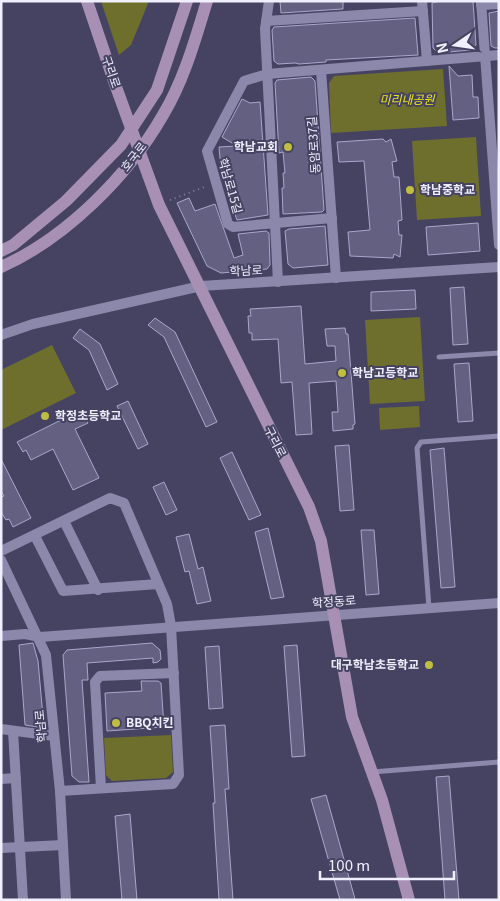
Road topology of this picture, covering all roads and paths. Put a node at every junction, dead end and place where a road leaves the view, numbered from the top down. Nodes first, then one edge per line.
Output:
1 (87, 1) edge
2 (187, 1) edge
3 (207, 1) edge
4 (217, 1) edge
5 (269, 1) edge
6 (481, 3) edge
7 (499, 4) edge
8 (423, 6) edge
9 (266, 21) junction
10 (499, 55) edge
11 (486, 56) junction
12 (427, 61) junction
13 (186, 68) junction
14 (321, 70) junction
15 (267, 74) junction
16 (494, 108) edge
17 (496, 160) edge
18 (216, 182) junction
19 (170, 200) dead end
20 (498, 206) edge
21 (332, 218) junction
22 (276, 223) junction
23 (499, 245) edge
24 (1, 251) edge
25 (499, 266) edge
26 (1, 267) edge
27 (336, 278) junction
28 (278, 282) junction
29 (201, 286) junction
30 (1, 335) edge
31 (499, 353) edge
32 (439, 357) dead end
33 (499, 436) edge
34 (64, 521) junction
35 (35, 536) junction
36 (1, 550) edge
37 (1, 560) edge
38 (4, 574) edge
39 (158, 584) junction
40 (98, 590) junction
41 (499, 603) edge
42 (429, 608) junction
43 (335, 614) junction
44 (171, 626) junction
45 (1, 636) edge
46 (40, 638) junction
47 (174, 672) junction
48 (1, 730) edge
49 (13, 731) junction
50 (54, 736) junction
51 (499, 762) edge
52 (371, 772) junction
53 (16, 778) junction
54 (1, 779) edge
55 (101, 788) junction
56 (60, 791) junction
57 (64, 845) junction
58 (20, 847) junction
59 (1, 848) edge
60 (24, 900) edge
61 (66, 900) edge
62 (409, 900) edge

1 - 29 street, 구리로
2 - 24 street, 호국로
3 - 13 street, 호국로
4 - 13 street
5 - 9 street
6 - 7 street
6 - 11 street
8 - 9 street
8 - 12 street
9 - 15 street
10 - 11 street
11 - 12 street
11 - 16 street
12 - 14 street
13 - 26 street, 호국로
14 - 15 street
14 - 21 street, 동암로37길
15 - 18 street, 학남로15길
15 - 22 street
16 - 17 street
17 - 20 street
18 - 19 path
18 - 22 street, 학남로15길
20 - 23 street
21 - 22 street
21 - 27 street, 동암로37길
22 - 28 street
25 - 27 street, 학남로
27 - 28 street, 학남로
28 - 29 street, 학남로
29 - 30 street, 학남로
29 - 43 street, 구리로
31 - 32 lane
33 - 42 lane
34 - 35 street
34 - 39 street
34 - 40 street
35 - 36 street
35 - 40 street
37 - 38 street, 학남로
38 - 46 street, 학남로
39 - 40 street
39 - 44 street
41 - 42 street, 학정동로
42 - 43 street, 학정동로
43 - 44 street, 학정동로
43 - 52 street, 구리로
44 - 46 street, 학정동로
44 - 47 street
45 - 46 street, 학정동로
46 - 50 street, 학남로
47 - 55 street
47 - 55 street
48 - 49 street
49 - 50 street
49 - 53 street
50 - 56 street, 학남로
51 - 52 lane
52 - 62 street, 구리로
53 - 54 street
53 - 58 street
55 - 56 street
56 - 57 street, 학남로
57 - 58 street
57 - 61 street, 학남로
58 - 59 street
58 - 60 street

